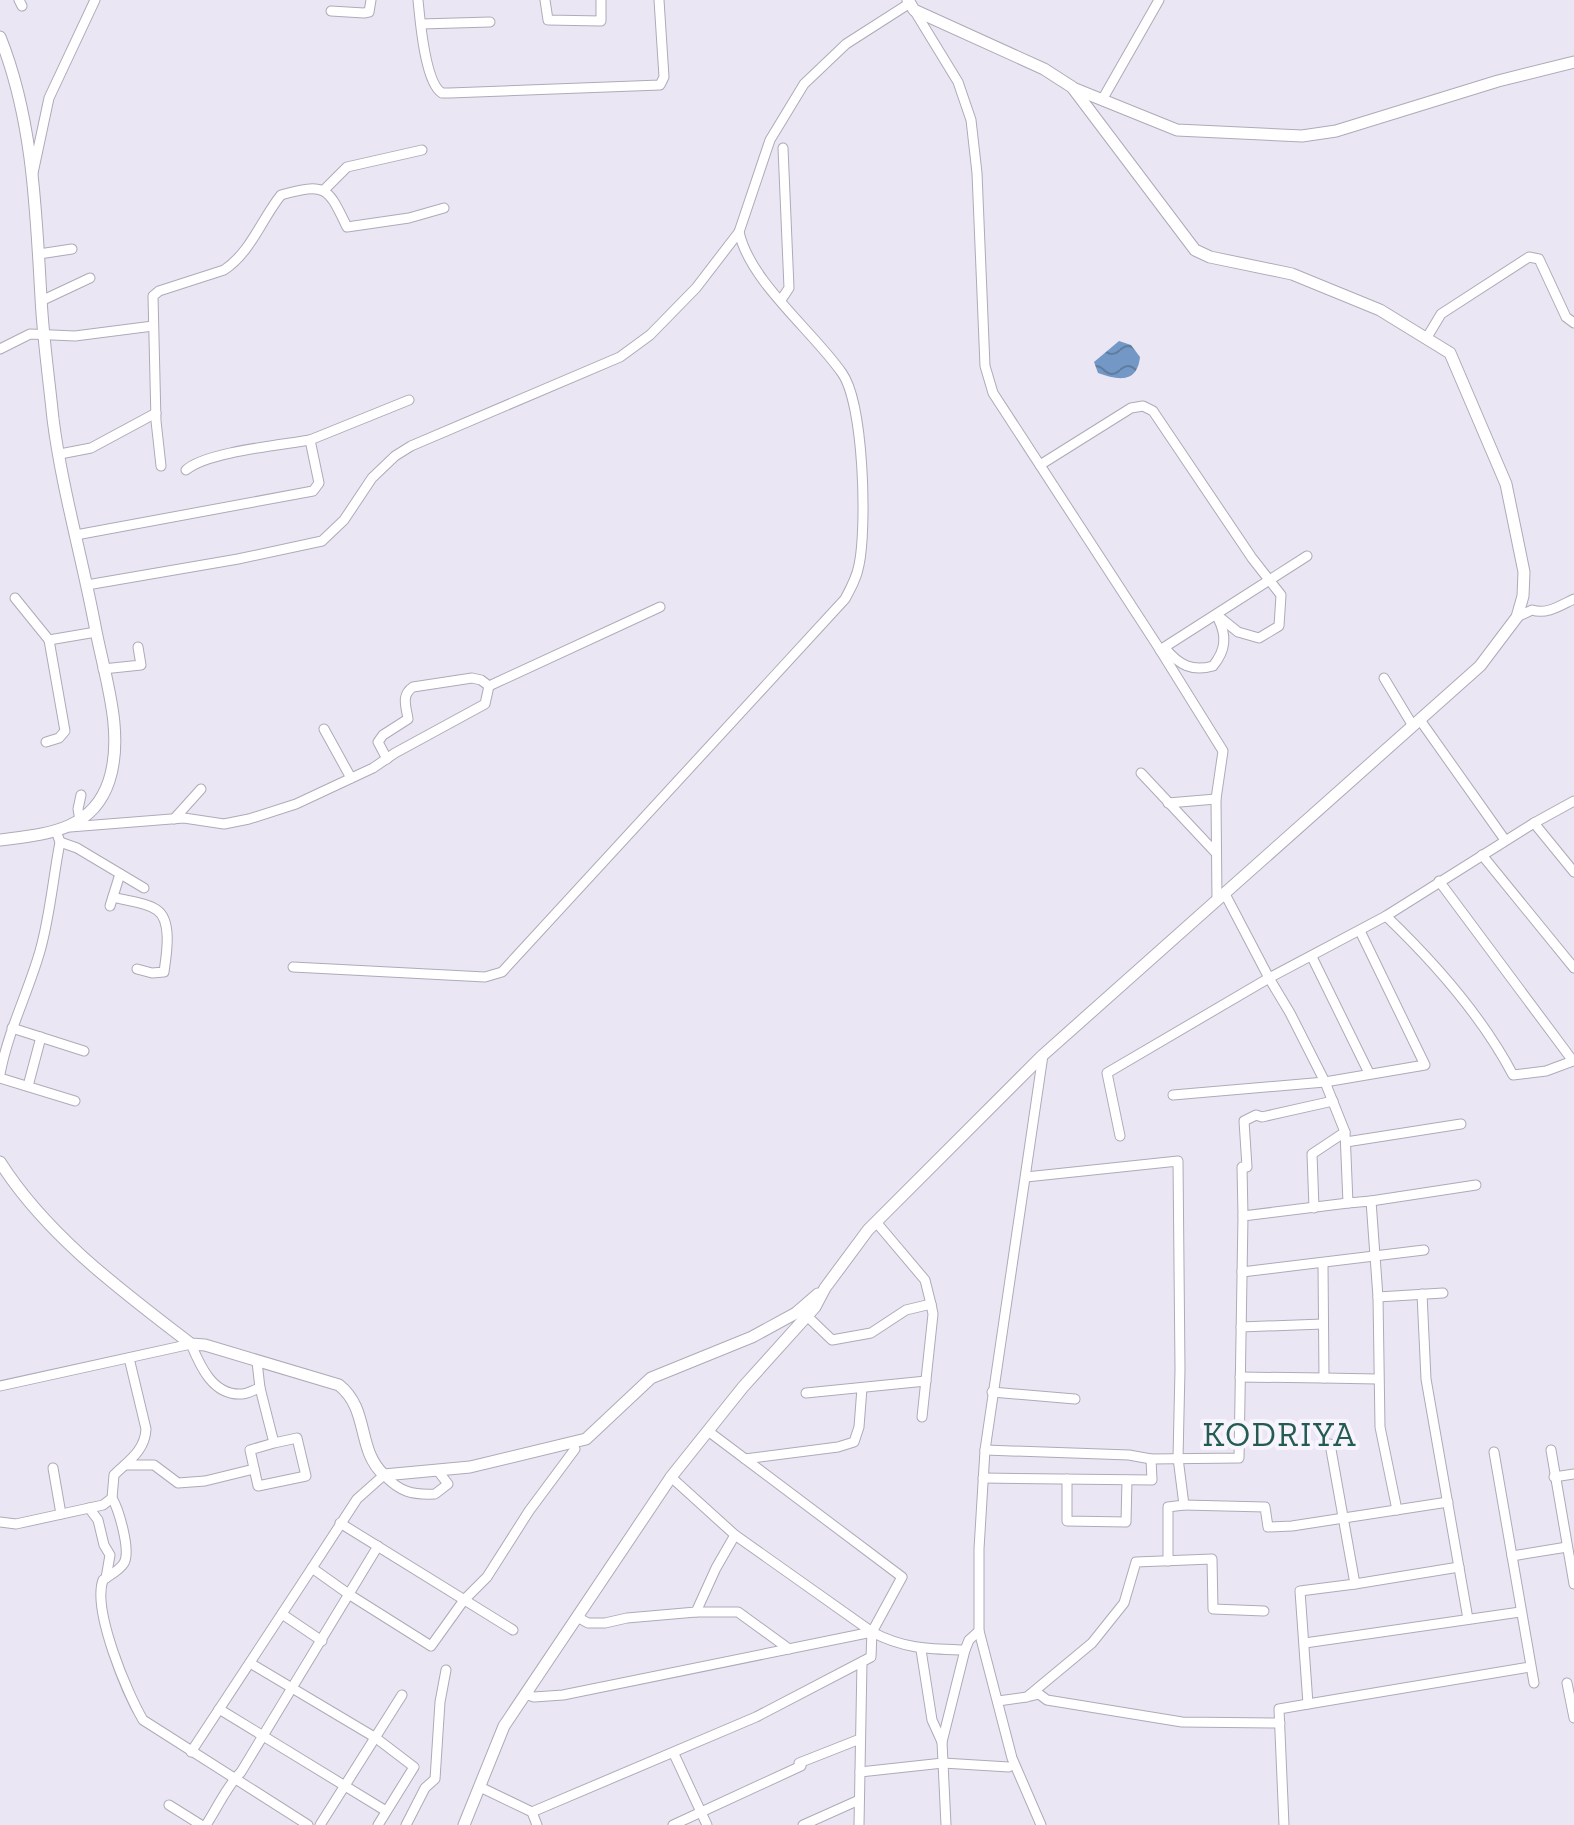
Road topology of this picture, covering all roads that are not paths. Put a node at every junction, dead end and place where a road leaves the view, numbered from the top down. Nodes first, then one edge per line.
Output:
1 (95, 0) edge
2 (371, 0) edge
3 (418, 0) edge
4 (545, 0) edge
5 (601, 0) edge
6 (659, 0) edge
7 (1159, 0) edge
8 (911, 4) edge
9 (331, 11) dead end
10 (490, 22) dead end
11 (421, 24) junction
12 (0, 37) edge
13 (1574, 62) edge
14 (1072, 87) junction
15 (1102, 100) junction
16 (783, 148) dead end
17 (422, 150) dead end
18 (33, 175) junction
19 (324, 190) junction
20 (444, 208) dead end
21 (739, 232) junction
22 (72, 249) dead end
23 (39, 254) junction
24 (90, 278) dead end
25 (781, 300) junction
26 (41, 301) junction
27 (1574, 323) edge
28 (153, 326) junction
29 (45, 335) junction
30 (1426, 339) junction
31 (0, 349) edge
32 (409, 400) dead end
33 (156, 413) junction
34 (310, 440) junction
35 (60, 454) junction
36 (1040, 465) junction
37 (161, 466) dead end
38 (186, 470) dead end
39 (76, 535) junction
40 (1307, 556) dead end
41 (1269, 581) junction
42 (87, 585) junction
43 (15, 598) dead end
44 (1574, 599) edge
45 (660, 607) dead end
46 (1217, 615) junction
47 (1517, 617) junction
48 (96, 632) junction
49 (49, 640) junction
50 (138, 647) dead end
51 (1162, 649) junction
52 (103, 669) junction
53 (1384, 678) dead end
54 (489, 686) junction
55 (1417, 723) junction
56 (324, 729) dead end
57 (46, 742) dead end
58 (387, 759) junction
59 (1141, 773) dead end
60 (351, 778) junction
61 (201, 789) dead end
62 (81, 795) dead end
63 (1216, 799) junction
64 (1574, 801) edge
65 (1168, 803) junction
66 (174, 819) junction
67 (75, 823) junction
68 (1534, 823) junction
69 (58, 837) junction
70 (0, 840) edge
71 (1505, 840) junction
72 (1215, 852) junction
73 (1482, 855) junction
74 (1574, 872) edge
75 (120, 874) junction
76 (1439, 881) junction
77 (144, 888) dead end
78 (1221, 897) junction
79 (1386, 916) junction
80 (1360, 931) junction
81 (1312, 957) junction
82 (293, 967) dead end
83 (1574, 968) edge
84 (137, 969) dead end
85 (1269, 978) junction
86 (12, 1028) junction
87 (41, 1037) junction
88 (84, 1051) dead end
89 (1043, 1055) junction
90 (1574, 1061) edge
91 (1369, 1073) junction
92 (0, 1076) edge
93 (1325, 1082) junction
94 (28, 1086) junction
95 (1173, 1095) dead end
96 (75, 1101) dead end
97 (1333, 1101) junction
98 (1461, 1124) dead end
99 (1120, 1136) dead end
100 (1345, 1137) junction
101 (0, 1162) edge
102 (1026, 1177) junction
103 (1476, 1185) dead end
104 (1371, 1201) junction
105 (1348, 1203) junction
106 (1314, 1208) junction
107 (1243, 1216) junction
108 (876, 1222) junction
109 (1424, 1250) dead end
110 (1376, 1256) junction
111 (1323, 1264) junction
112 (1242, 1272) junction
113 (825, 1288) junction
114 (1443, 1293) dead end
115 (1422, 1294) junction
116 (1378, 1297) junction
117 (931, 1304) junction
118 (807, 1316) junction
119 (1323, 1324) junction
120 (1241, 1327) junction
121 (191, 1344) junction
122 (129, 1358) junction
123 (257, 1362) junction
124 (1240, 1377) junction
125 (1324, 1378) junction
126 (1377, 1379) junction
127 (926, 1381) junction
128 (0, 1386) edge
129 (260, 1388) junction
130 (862, 1388) junction
131 (992, 1392) junction
132 (806, 1393) dead end
133 (1075, 1399) dead end
134 (922, 1417) dead end
135 (708, 1431) junction
136 (274, 1443) junction
137 (1330, 1444) dead end
138 (575, 1449) dead end
139 (985, 1450) junction
140 (1551, 1450) dead end
141 (1494, 1452) dead end
142 (1178, 1458) junction
143 (745, 1459) junction
144 (1151, 1459) junction
145 (125, 1465) junction
146 (53, 1468) dead end
147 (254, 1469) junction
148 (445, 1470) junction
149 (1574, 1474) edge
150 (384, 1475) junction
151 (671, 1477) junction
152 (1554, 1477) junction
153 (983, 1478) junction
154 (1067, 1479) junction
155 (1127, 1480) junction
156 (112, 1498) junction
157 (1448, 1502) junction
158 (1184, 1505) junction
159 (89, 1508) junction
160 (1397, 1510) junction
161 (61, 1514) junction
162 (1344, 1518) junction
163 (0, 1522) edge
164 (340, 1523) junction
165 (735, 1535) junction
166 (378, 1546) junction
167 (1567, 1547) junction
168 (1512, 1556) junction
169 (1168, 1561) junction
170 (1459, 1567) junction
171 (312, 1568) junction
172 (106, 1578) junction
173 (1355, 1584) junction
174 (1574, 1584) edge
175 (350, 1595) junction
176 (464, 1600) junction
177 (1264, 1611) dead end
178 (696, 1612) junction
179 (1520, 1612) junction
180 (282, 1614) junction
181 (577, 1617) junction
182 (1468, 1619) junction
183 (513, 1630) dead end
184 (979, 1631) junction
185 (872, 1632) junction
186 (322, 1641) junction
187 (1305, 1643) junction
188 (789, 1649) junction
189 (921, 1650) junction
190 (965, 1650) junction
191 (862, 1662) junction
192 (250, 1663) junction
193 (1530, 1667) junction
194 (446, 1670) dead end
195 (1534, 1683) dead end
196 (1567, 1683) dead end
197 (293, 1687) junction
198 (525, 1694) junction
199 (402, 1695) dead end
200 (1027, 1697) junction
201 (998, 1701) junction
202 (1308, 1704) junction
203 (219, 1709) junction
204 (1574, 1718) edge
205 (1280, 1723) junction
206 (263, 1735) junction
207 (376, 1738) junction
208 (860, 1739) junction
209 (942, 1742) junction
210 (191, 1752) junction
211 (674, 1754) junction
212 (943, 1763) junction
213 (1009, 1767) dead end
214 (860, 1772) junction
215 (234, 1779) junction
216 (344, 1786) junction
217 (480, 1787) junction
218 (859, 1800) junction
219 (169, 1805) dead end
220 (386, 1811) junction
221 (532, 1812) junction
222 (701, 1813) junction
223 (203, 1825) edge
224 (308, 1825) edge
225 (320, 1825) edge
226 (378, 1825) edge
227 (406, 1825) edge
228 (464, 1825) edge
229 (537, 1825) edge
230 (673, 1825) edge
231 (707, 1825) edge
232 (803, 1825) edge
233 (859, 1825) edge
234 (946, 1825) edge
235 (1041, 1825) edge
236 (1284, 1825) edge

1 - 18 street
2 - 9 street
3 - 11 street
4 - 5 street
6 - 11 street
7 - 15 street
8 - 14 street
8 - 21 street
8 - 36 street
10 - 11 street
12 - 18 street
13 - 15 street
14 - 15 street
14 - 30 street
16 - 25 street
17 - 19 street
18 - 23 street
19 - 20 street
19 - 28 street
21 - 25 street
21 - 42 street
22 - 23 street
23 - 26 street
24 - 26 street
25 - 82 street
26 - 29 street
27 - 30 street
28 - 29 street
28 - 33 street
29 - 31 street
29 - 35 street
30 - 47 street
32 - 34 street
33 - 35 street
33 - 37 street
34 - 38 street
34 - 39 street
35 - 39 street
36 - 41 street
36 - 51 street
39 - 42 street
40 - 41 street
41 - 46 street
41 - 46 street
42 - 48 street
43 - 49 street
44 - 47 street
45 - 54 street
46 - 51 street
46 - 51 street
47 - 55 street
48 - 49 street
48 - 52 street
49 - 57 street
50 - 52 street
51 - 63 street
52 - 67 street
53 - 55 street
54 - 58 street
54 - 58 street
55 - 71 street
55 - 78 street
56 - 60 street
58 - 60 street
59 - 65 street
60 - 66 street
61 - 66 street
62 - 67 street
63 - 65 street
63 - 72 street
64 - 68 street
65 - 72 street
66 - 67 street
67 - 69 street
68 - 71 street
68 - 74 street
69 - 70 street
69 - 75 street
69 - 86 street
71 - 73 street
72 - 78 street
73 - 76 street
73 - 83 street
75 - 77 street
75 - 84 street
76 - 79 street
76 - 90 street
78 - 85 street
78 - 89 street
79 - 80 street
79 - 90 street
80 - 81 street
80 - 91 street
81 - 85 street
81 - 91 street
85 - 93 street
85 - 99 street
86 - 87 street
86 - 92 street
87 - 88 street
87 - 94 street
89 - 102 street
89 - 108 street
91 - 93 street
92 - 94 street
93 - 95 street
93 - 97 street
94 - 96 street
97 - 100 street
97 - 107 street
98 - 100 street
100 - 105 street
100 - 106 street
101 - 121 street
102 - 131 street
102 - 142 street
103 - 104 street
104 - 105 street
104 - 110 street
105 - 106 street
106 - 107 street
107 - 112 street
108 - 113 street
108 - 117 street
109 - 110 street
110 - 111 street
110 - 116 street
111 - 112 street
111 - 119 street
112 - 120 street
113 - 118 street
113 - 148 street
114 - 115 street
115 - 116 street
115 - 157 street
116 - 126 street
117 - 118 street
117 - 127 street
118 - 135 street
119 - 120 street
119 - 125 street
120 - 124 street
121 - 122 street
121 - 123 street
121 - 129 street
122 - 128 street
122 - 145 street
123 - 129 street
123 - 150 street
124 - 125 street
124 - 142 street
125 - 126 street
126 - 160 street
127 - 130 street
127 - 134 street
129 - 136 street
130 - 132 street
130 - 143 street
131 - 133 street
131 - 139 street
135 - 143 street
135 - 151 street
136 - 147 street
136 - 147 street
137 - 162 street
138 - 176 street
139 - 144 street
139 - 153 street
140 - 152 street
141 - 168 street
142 - 144 street
142 - 158 street
143 - 185 street
144 - 155 street
145 - 147 street
145 - 156 street
146 - 161 street
148 - 150 street
148 - 150 street
149 - 152 street
150 - 164 street
151 - 165 street
151 - 181 street
152 - 167 street
153 - 154 street
153 - 184 street
154 - 155 street
154 - 155 street
156 - 159 street
156 - 172 street
157 - 160 street
157 - 170 street
158 - 162 street
158 - 169 street
159 - 161 street
159 - 172 street
160 - 162 street
161 - 163 street
162 - 173 street
164 - 166 street
164 - 171 street
165 - 178 street
165 - 185 street
166 - 175 street
166 - 176 street
167 - 168 street
167 - 174 street
168 - 179 street
169 - 177 street
169 - 200 street
170 - 173 street
170 - 182 street
171 - 175 street
171 - 180 street
172 - 210 street
173 - 187 street
175 - 176 street
175 - 186 street
176 - 183 street
178 - 181 street
178 - 188 street
179 - 182 street
179 - 193 street
180 - 186 street
180 - 192 street
181 - 198 street
182 - 187 street
184 - 190 street
184 - 201 street
185 - 188 street
185 - 189 street
185 - 191 street
186 - 197 street
187 - 202 street
188 - 198 street
189 - 190 street
189 - 209 street
190 - 209 street
191 - 208 street
191 - 211 street
192 - 197 street
192 - 203 street
193 - 195 street
193 - 202 street
194 - 227 street
196 - 204 street
197 - 206 street
197 - 207 street
198 - 217 street
199 - 207 street
200 - 201 street
200 - 205 street
201 - 235 street
202 - 205 street
203 - 206 street
203 - 210 street
205 - 236 street
206 - 215 street
206 - 216 street
207 - 216 street
207 - 220 street
208 - 214 street
208 - 222 street
209 - 212 street
210 - 215 street
211 - 221 street
211 - 222 street
212 - 213 street
212 - 214 street
212 - 234 street
214 - 218 street
215 - 223 street
215 - 224 street
216 - 220 street
216 - 225 street
217 - 221 street
217 - 228 street
218 - 232 street
218 - 233 street
219 - 223 street
220 - 226 street
221 - 229 street
222 - 230 street
222 - 231 street

